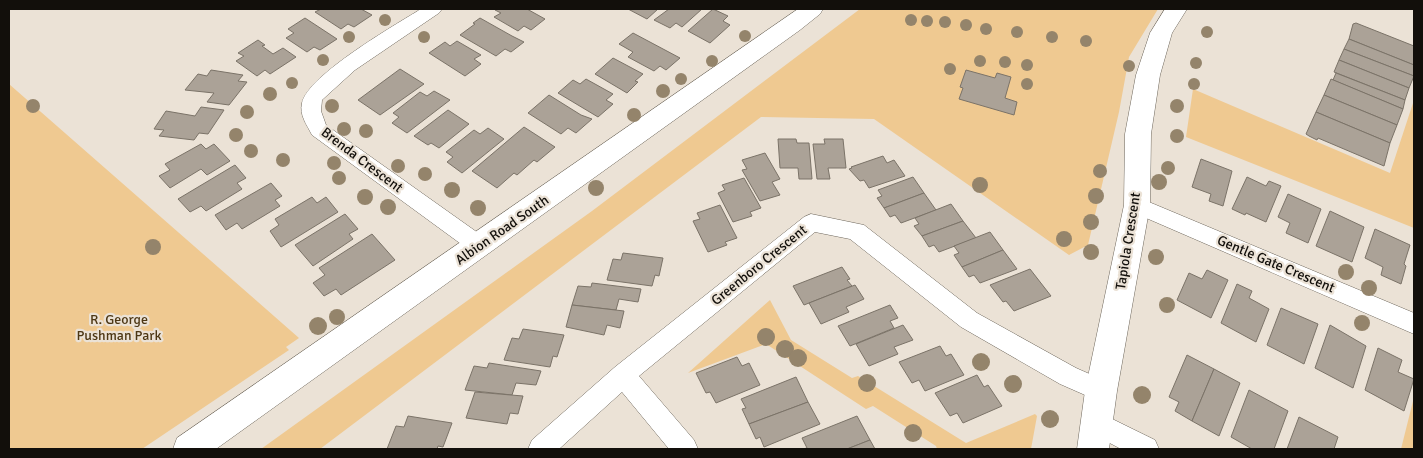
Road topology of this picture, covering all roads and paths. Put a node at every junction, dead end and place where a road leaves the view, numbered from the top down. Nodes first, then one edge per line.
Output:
1 (433, 9) edge
2 (1176, 9) edge
3 (805, 10) edge
4 (1137, 205) junction
5 (480, 246) junction
6 (1414, 324) edge
7 (622, 375) junction
8 (1101, 391) junction
9 (1094, 436) edge
10 (190, 449) edge
11 (540, 449) edge
12 (685, 449) edge
13 (1146, 449) edge

1 - 5 street, Brenda Crescent
2 - 4 street, Tapiola Crescent
3 - 5 street, Albion Road South
4 - 6 street, Gentle Gate Crescent
4 - 8 street, Tapiola Crescent
5 - 10 street, Albion Road South
7 - 8 street, Greenboro Crescent
7 - 11 street, Greenboro Crescent
7 - 12 street
8 - 9 street, Tapiola Crescent
9 - 13 street

